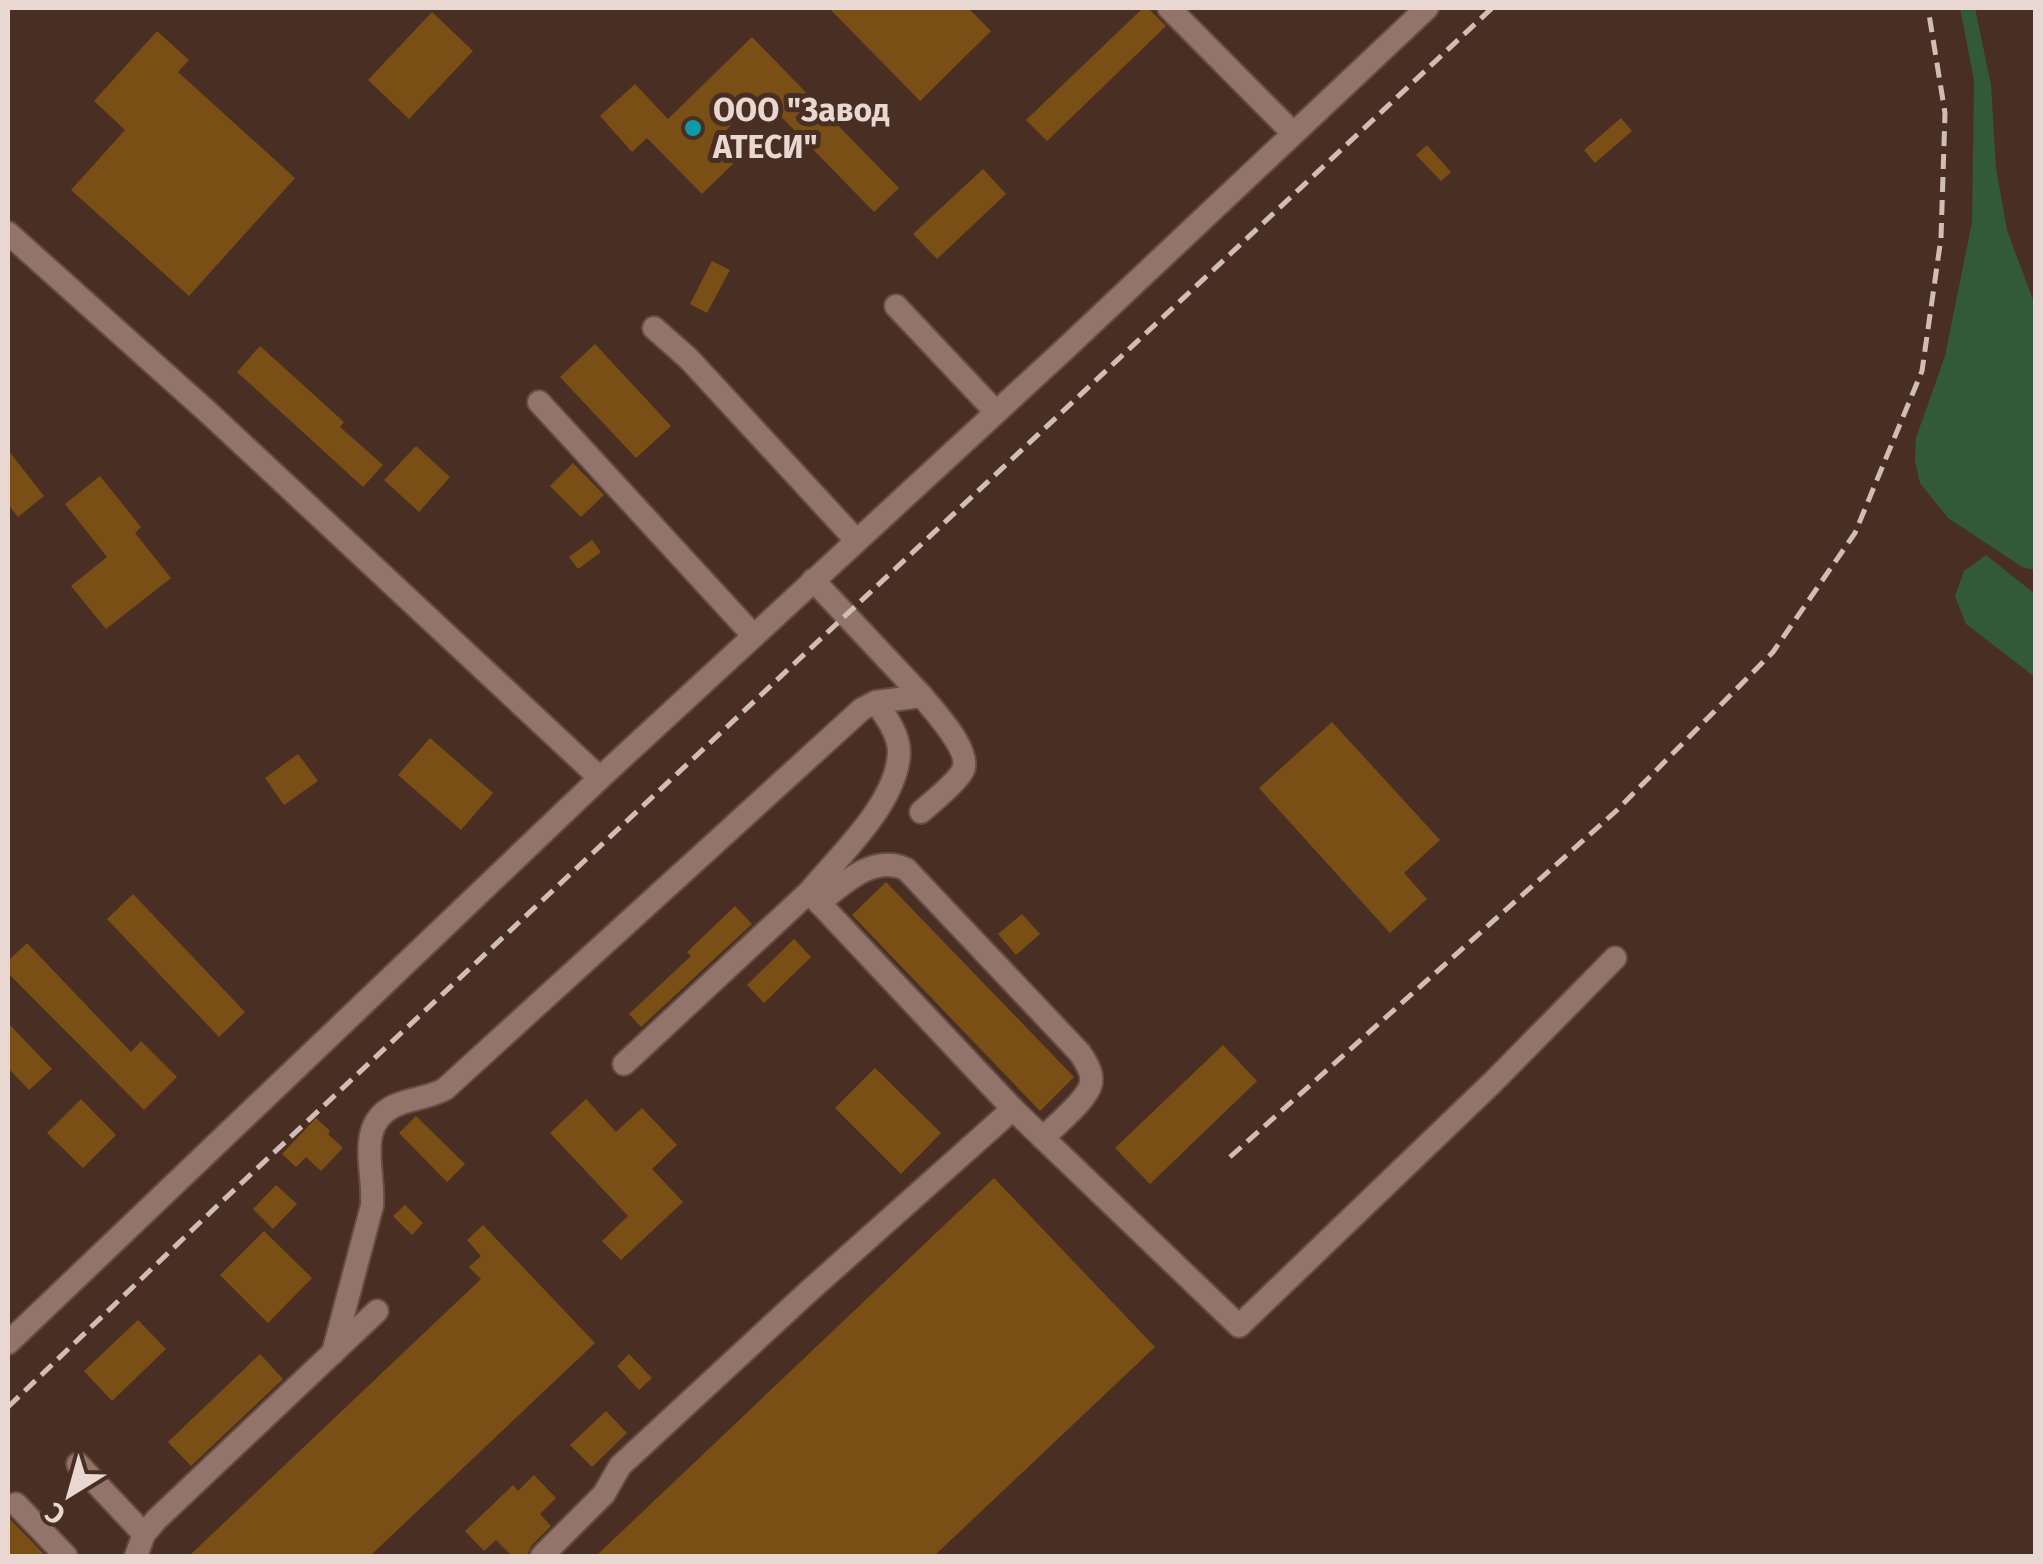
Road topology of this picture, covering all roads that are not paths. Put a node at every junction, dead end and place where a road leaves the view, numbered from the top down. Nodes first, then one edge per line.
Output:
1 (1169, 8) edge
2 (1427, 8) edge
3 (1293, 134) junction
4 (8, 232) edge
5 (896, 306) dead end
6 (654, 328) dead end
7 (539, 402) dead end
8 (996, 412) junction
9 (856, 540) junction
10 (812, 580) junction
11 (753, 636) junction
12 (922, 696) junction
13 (876, 702) junction
14 (600, 778) junction
15 (921, 812) dead end
16 (814, 897) junction
17 (1615, 958) dead end
18 (624, 1064) dead end
19 (1013, 1109) junction
20 (1042, 1138) junction
21 (377, 1310) dead end
22 (8, 1343) edge
23 (333, 1352) junction
24 (78, 1464) dead end
25 (16, 1504) dead end
26 (140, 1545) edge
27 (66, 1556) edge
28 (542, 1556) edge

1 - 3 street
2 - 3 street
3 - 8 street
4 - 14 street
5 - 8 street
6 - 9 street
7 - 11 street
8 - 9 street
9 - 10 street
10 - 11 street
10 - 12 street
11 - 14 street
12 - 13 street
12 - 15 street
13 - 16 street
13 - 23 street
14 - 22 street
16 - 18 street
16 - 19 street
16 - 20 street
17 - 20 street
19 - 20 street
19 - 28 street
21 - 23 street
23 - 26 street
24 - 26 street
25 - 27 street

